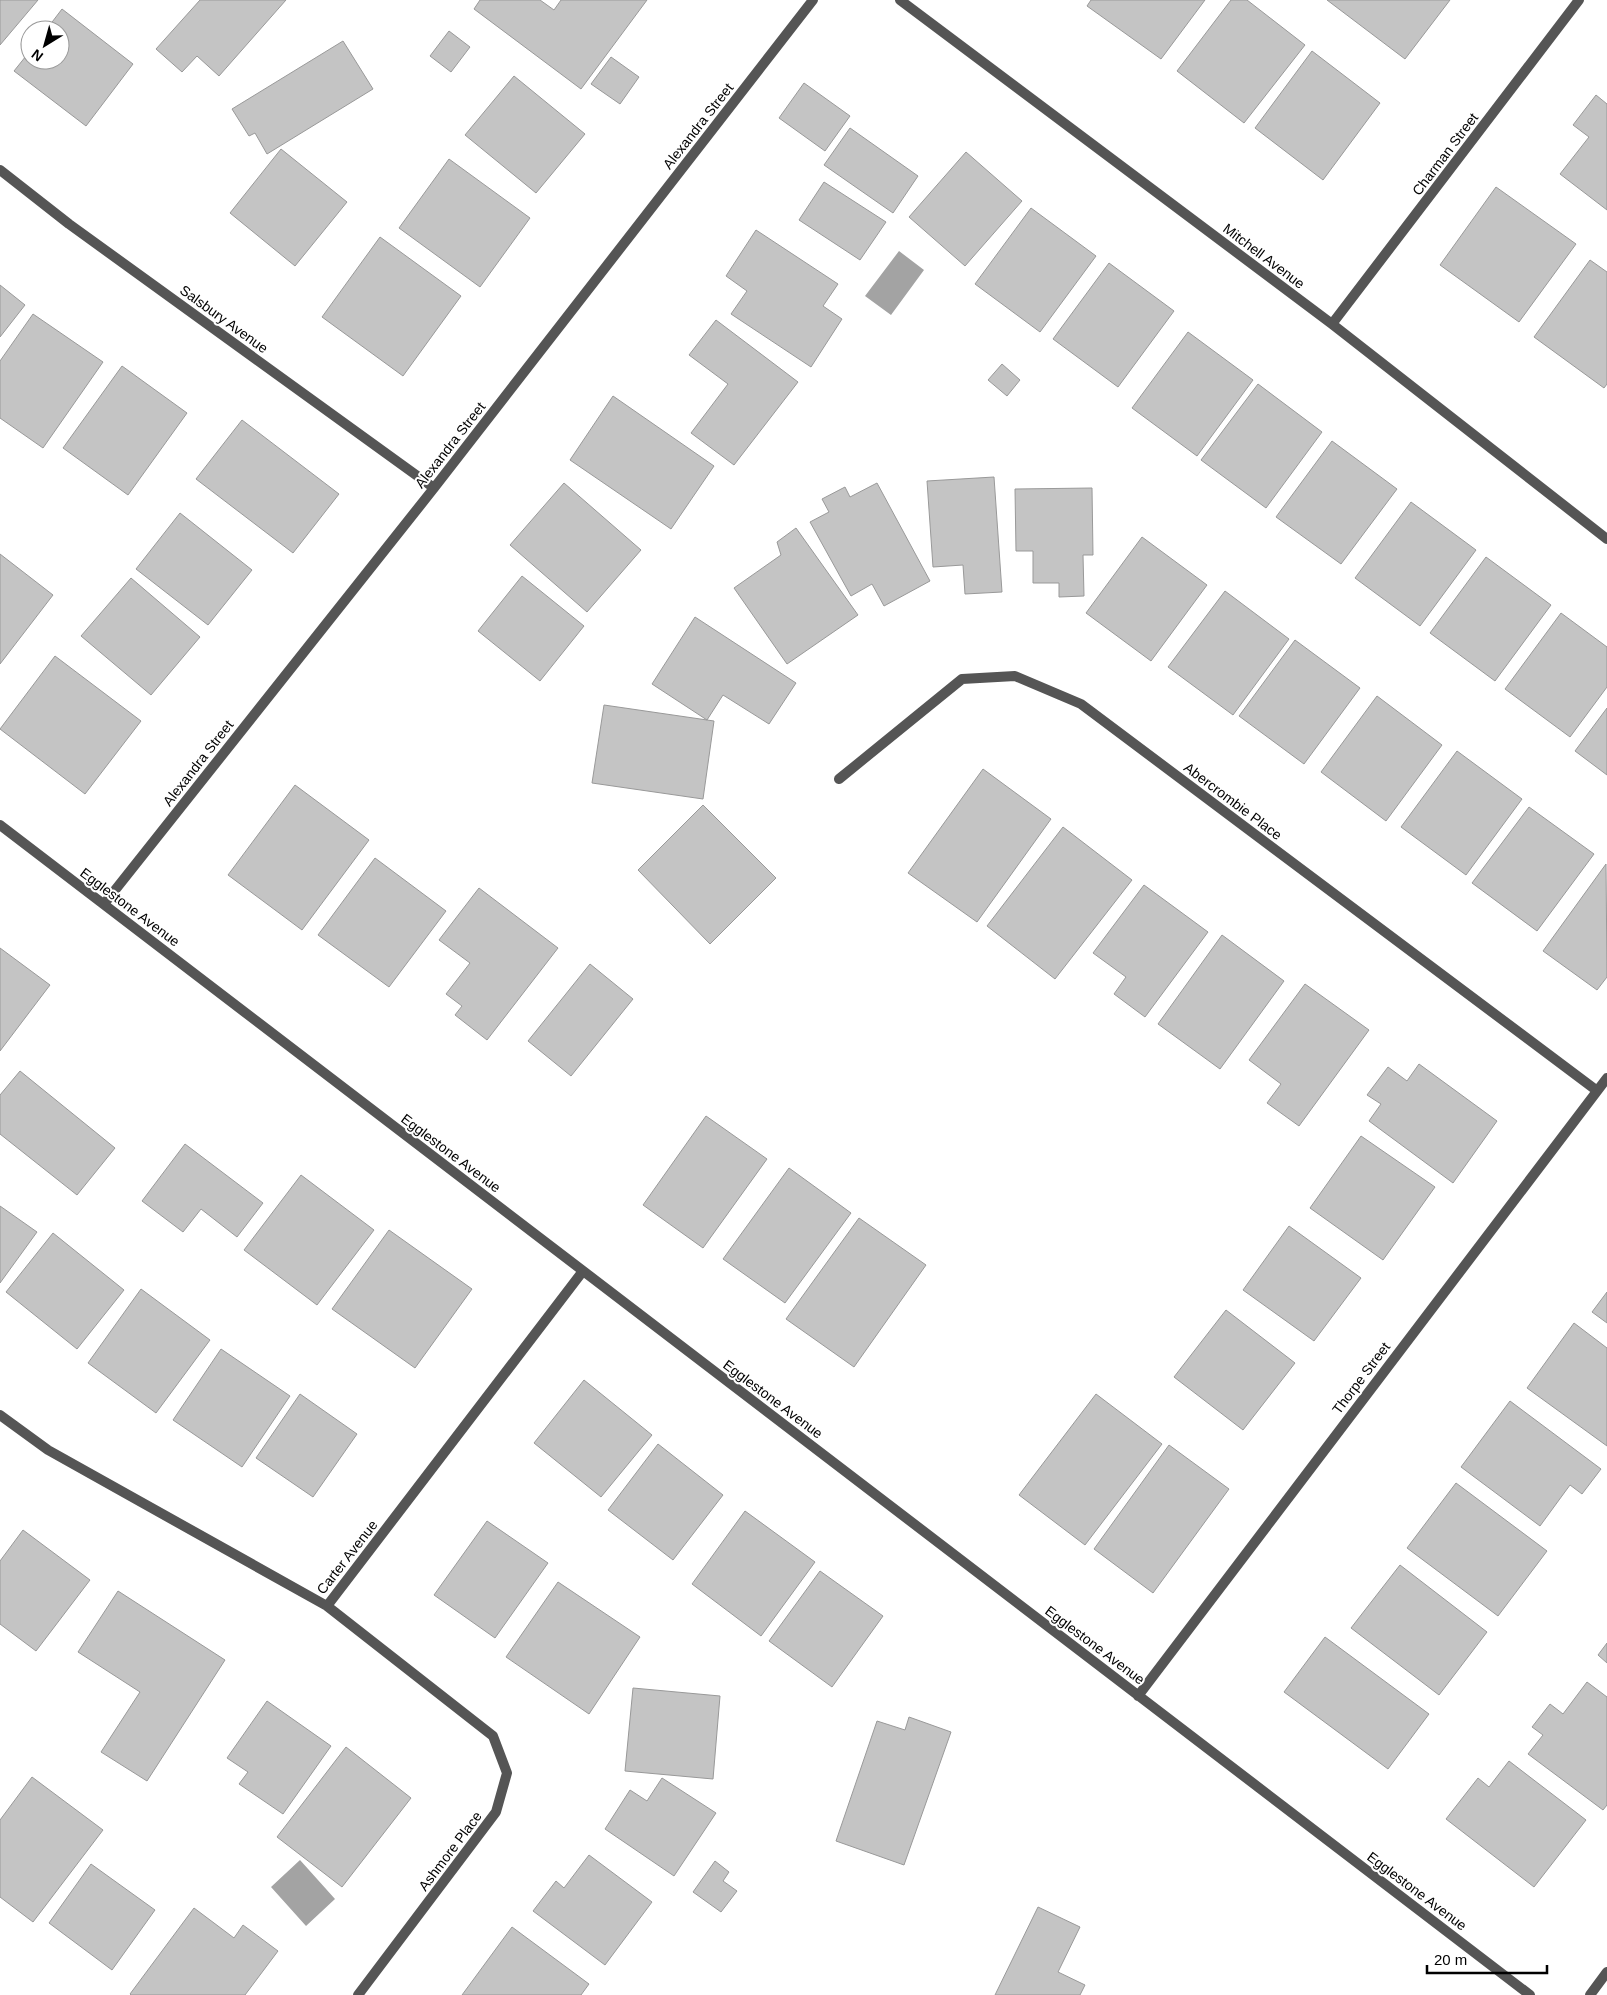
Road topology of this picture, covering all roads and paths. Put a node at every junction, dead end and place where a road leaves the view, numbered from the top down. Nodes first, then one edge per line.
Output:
1 (813, 0) edge
2 (900, 0) edge
3 (1579, 0) edge
4 (0, 170) edge
5 (1332, 324) junction
6 (434, 488) junction
7 (1607, 539) edge
8 (839, 779) dead end
9 (0, 825) edge
10 (104, 904) junction
11 (1607, 1078) edge
12 (1596, 1090) junction
13 (583, 1271) junction
14 (0, 1416) edge
15 (327, 1606) junction
16 (1138, 1696) junction
17 (1607, 1972) edge
18 (358, 1995) edge
19 (1530, 1995) edge
20 (1590, 1995) edge

1 - 6 street, Alexandra Street
2 - 5 street, Mitchell Avenue
3 - 5 street, Charman Street
4 - 6 street, Salsbury Avenue
5 - 7 street, Mitchell Avenue
6 - 10 street, Alexandra Street
8 - 12 street, Abercrombie Place
9 - 10 street, Egglestone Avenue
10 - 13 street, Egglestone Avenue
11 - 12 street, Thorpe Street
12 - 16 street, Thorpe Street
13 - 15 street, Carter Avenue
13 - 16 street, Egglestone Avenue
14 - 15 street, Carter Avenue
15 - 18 street, Ashmore Place
16 - 19 street, Egglestone Avenue
17 - 20 street

